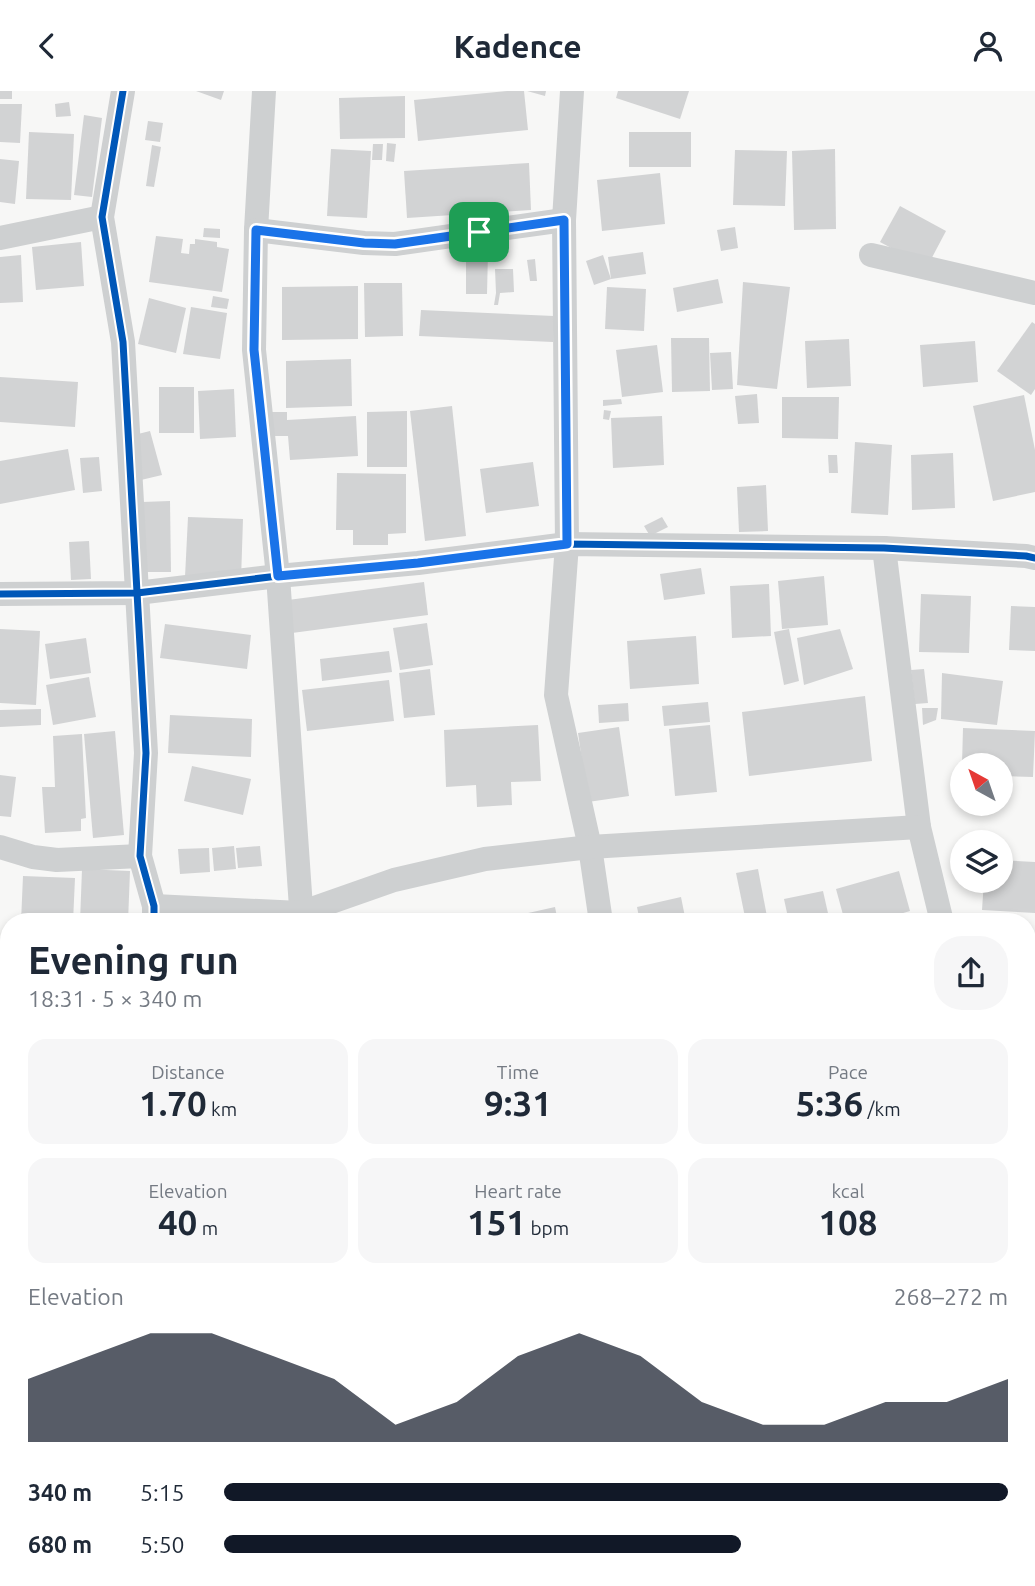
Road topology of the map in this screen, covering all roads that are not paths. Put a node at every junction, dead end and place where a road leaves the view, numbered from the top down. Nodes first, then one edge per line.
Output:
1 (123, 91) edge
2 (264, 91) edge
3 (572, 91) edge
4 (102, 217) junction
5 (564, 220) junction
6 (256, 230) junction
7 (0, 238) edge
8 (871, 255) dead end
9 (1035, 293) edge
10 (567, 544) junction
11 (884, 548) junction
12 (1035, 558) edge
13 (278, 576) junction
14 (137, 593) junction
15 (0, 594) edge
16 (919, 827) junction
17 (0, 846) edge
18 (590, 847) junction
19 (140, 856) junction
20 (154, 913) edge
21 (301, 913) edge
22 (313, 913) edge
23 (600, 913) edge
24 (940, 913) edge

1 - 4 street
2 - 6 street
3 - 5 street
4 - 7 street
4 - 14 street
5 - 6 street
5 - 10 street
6 - 13 street
8 - 9 street
10 - 11 street
10 - 13 street
10 - 18 street
11 - 12 street
11 - 16 street
13 - 14 street
13 - 21 street
14 - 15 street
14 - 19 street
16 - 18 street
16 - 24 street
17 - 19 street
18 - 22 street
18 - 23 street
19 - 20 street

